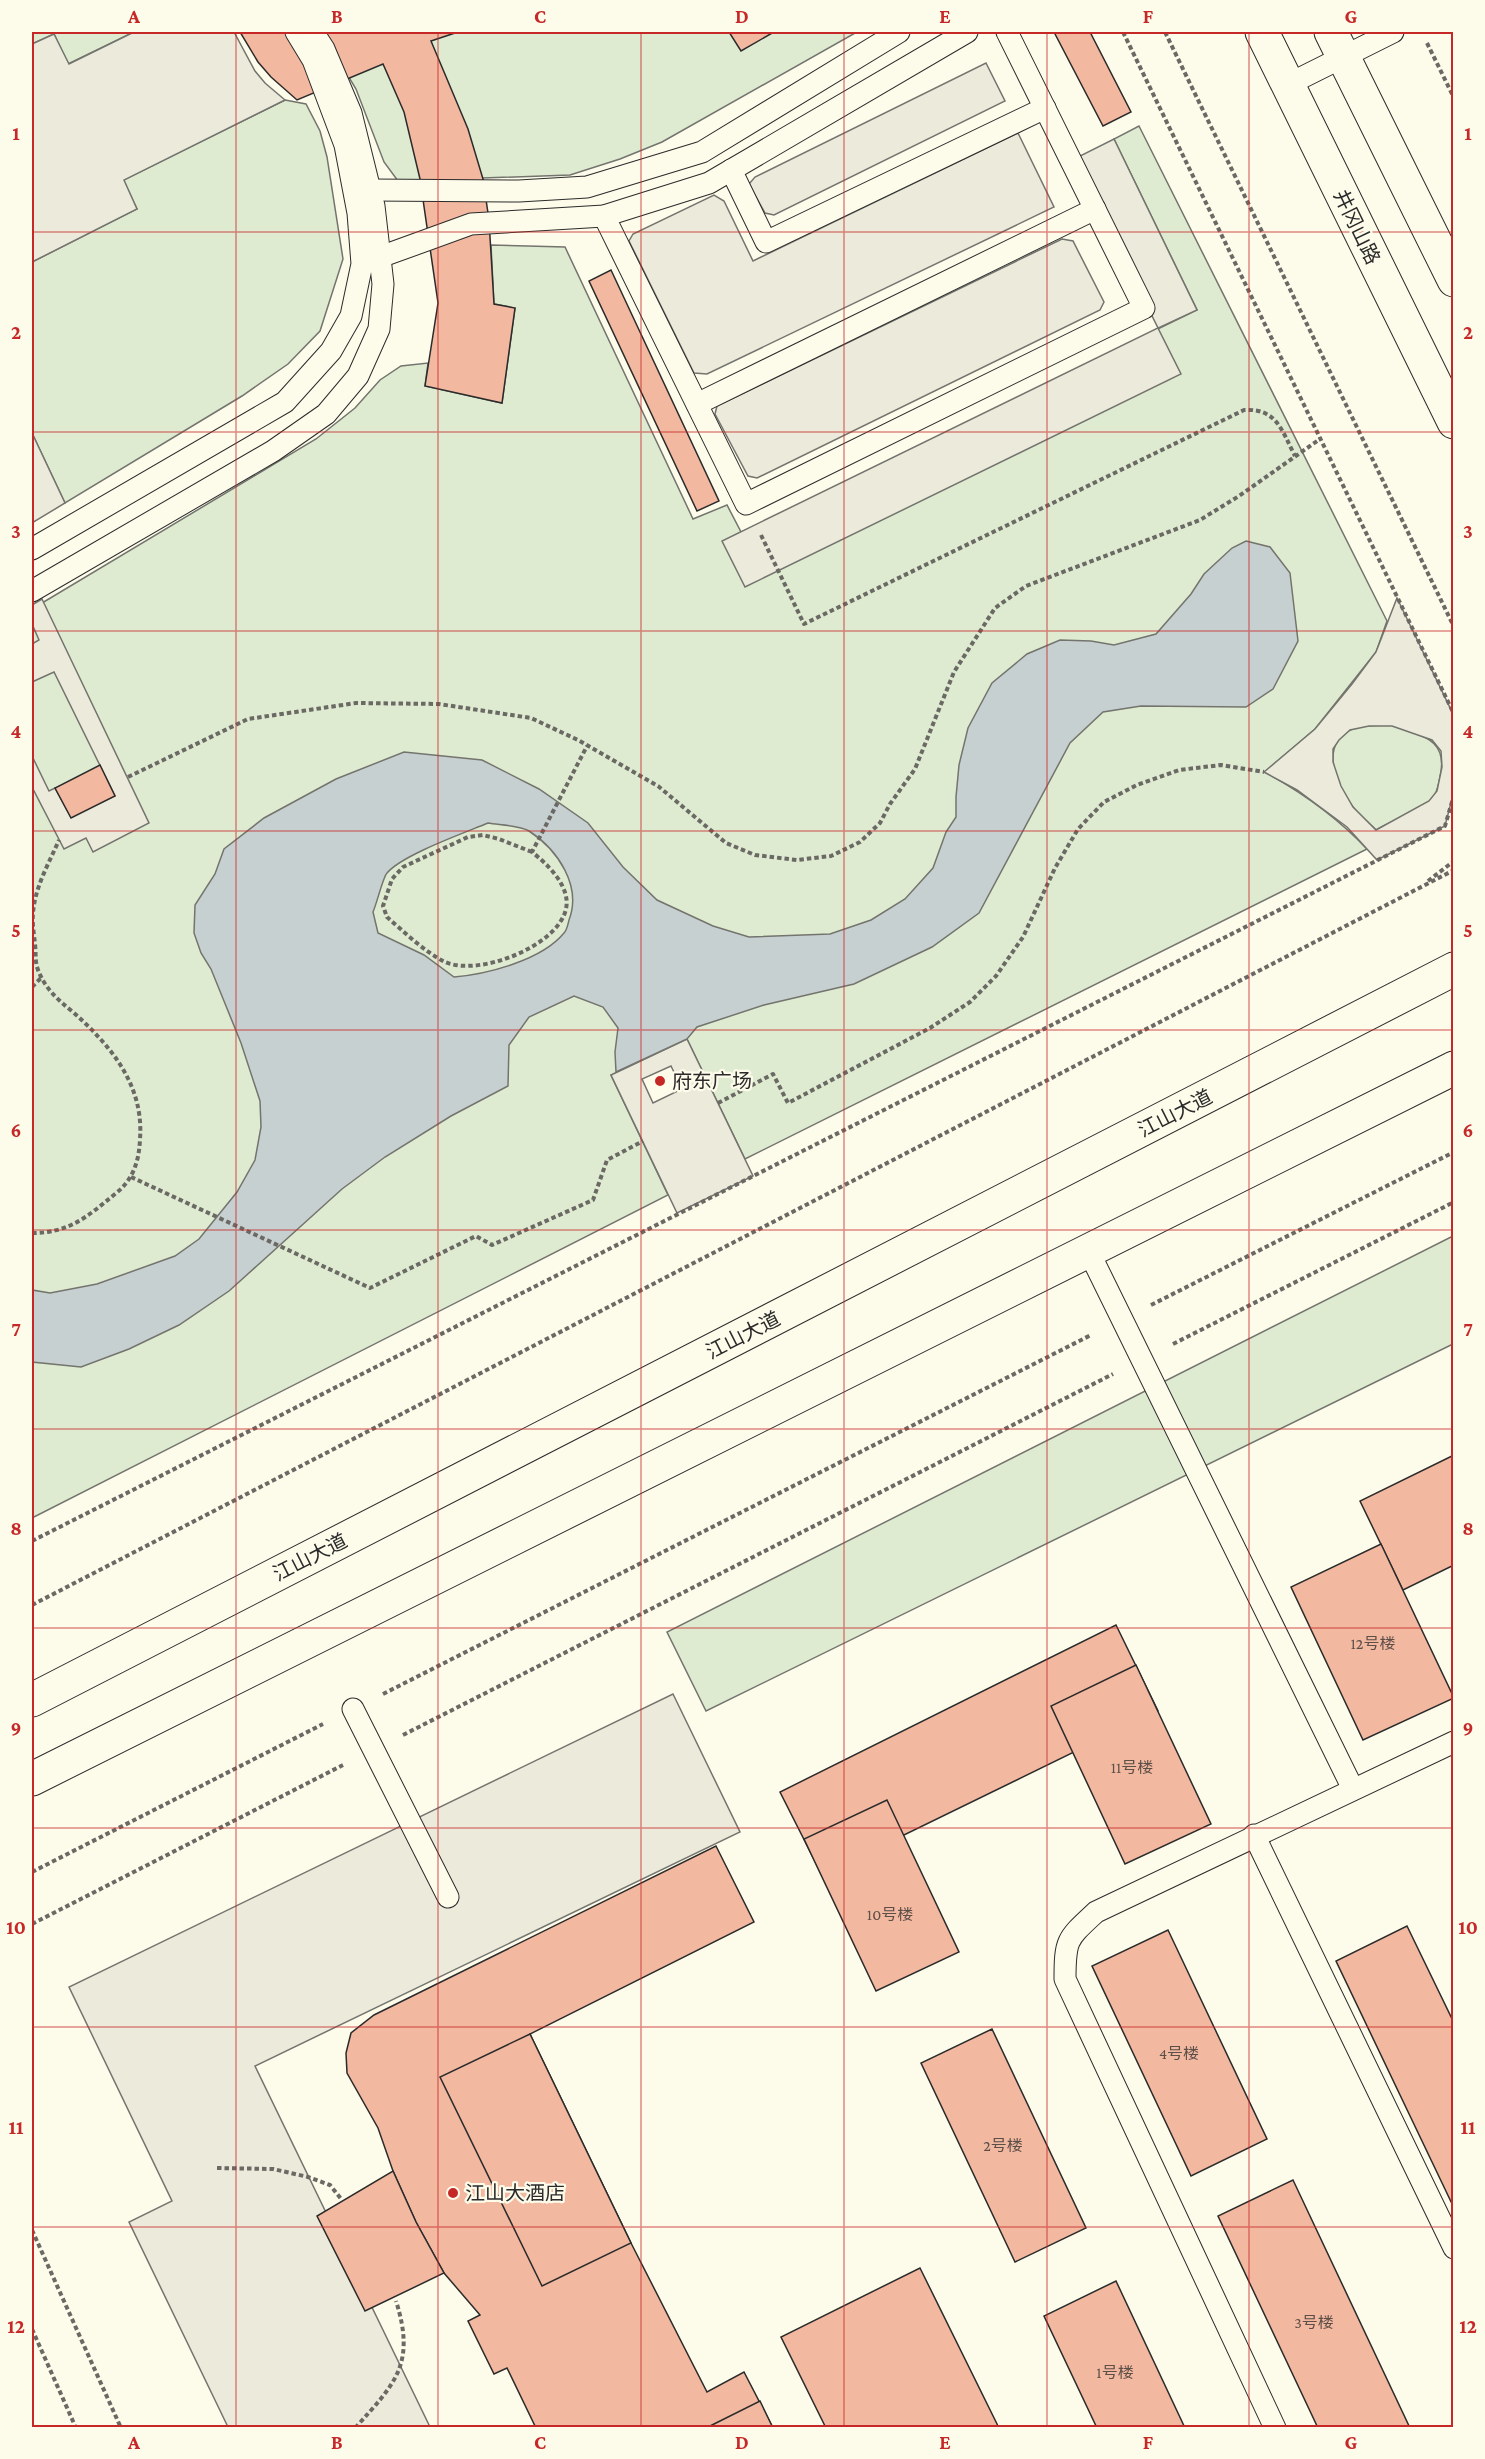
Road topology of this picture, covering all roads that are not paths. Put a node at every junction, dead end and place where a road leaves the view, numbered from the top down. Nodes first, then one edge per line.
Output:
1 (296, 32) edge
2 (314, 32) edge
3 (899, 32) edge
4 (967, 32) edge
5 (1007, 32) edge
6 (1262, 32) edge
7 (1393, 32) edge
8 (877, 37) edge
9 (1337, 44) edge
10 (1287, 85) junction
11 (1045, 108) junction
12 (731, 170) junction
13 (371, 190) junction
14 (1095, 209) junction
15 (604, 216) junction
16 (380, 257) junction
17 (1454, 280) edge
18 (697, 404) junction
19 (1454, 422) edge
20 (32, 549) edge
21 (32, 591) edge
22 (1452, 969) edge
23 (1454, 1068) edge
24 (1088, 1250) junction
25 (147, 1641) junction
26 (32, 1685) edge
27 (32, 1700) edge
28 (352, 1709) road end
29 (1451, 1748) edge
30 (35, 1778) edge
31 (1353, 1789) junction
32 (1254, 1834) junction
33 (448, 1898) dead end
34 (1454, 2248) edge
35 (1275, 2427) edge

1 - 20 lane
2 - 13 lane
3 - 8 lane
4 - 12 lane
5 - 11 lane
6 - 10 main road, 井冈山路
7 - 9 lane
8 - 13 lane
9 - 10 lane
9 - 17 main road
10 - 19 main road, 井冈山路
11 - 12 lane
11 - 14 lane
12 - 15 lane
13 - 16 lane
14 - 18 lane
14 - 18 lane
15 - 16 lane
15 - 18 lane
16 - 21 lane
22 - 25 main road, 江山大道
23 - 24 main road
24 - 30 main road
24 - 31 lane
25 - 26 main road
25 - 27 main road, 江山大道
28 - 33 lane
29 - 31 lane
31 - 32 lane
32 - 34 lane
32 - 35 lane

